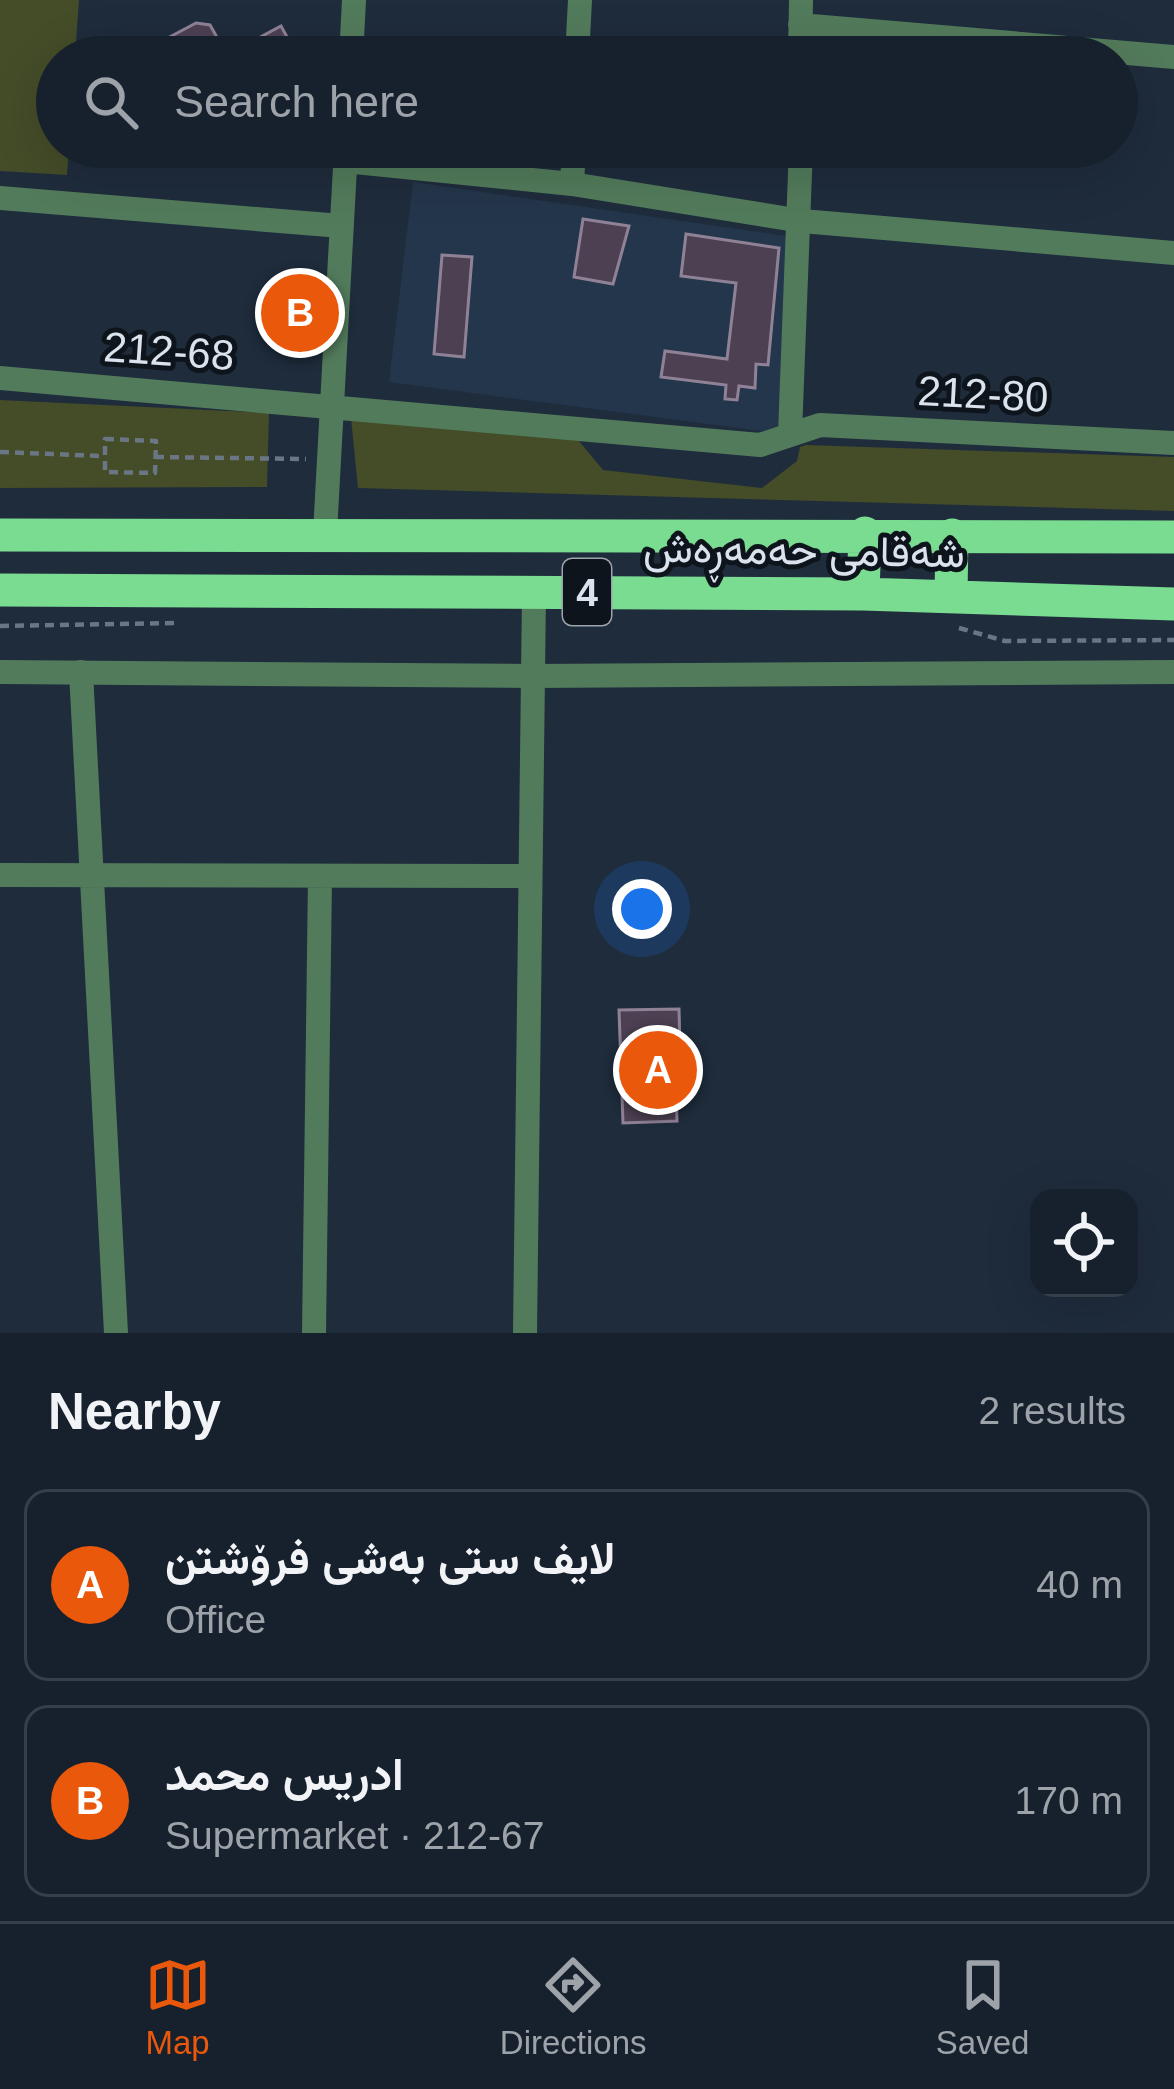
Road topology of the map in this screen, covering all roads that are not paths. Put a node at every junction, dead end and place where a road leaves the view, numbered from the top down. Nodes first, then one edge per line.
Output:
1 (354, 0) edge
2 (580, 0) edge
3 (800, 12) edge
4 (352, 36) edge
5 (578, 36) edge
6 (999, 36) edge
7 (1138, 53) edge
8 (1174, 57) edge
9 (344, 168) edge
10 (451, 168) edge
11 (573, 168) edge
12 (801, 168) edge
13 (572, 184) junction
14 (0, 199) edge
15 (802, 221) junction
16 (341, 226) junction
17 (1174, 253) edge
18 (0, 377) edge
19 (332, 403) junction
20 (790, 434) junction
21 (1174, 443) edge
22 (325, 532) junction
23 (866, 533) junction
24 (0, 535) edge
25 (952, 535) junction
26 (1174, 536) edge
27 (0, 590) edge
28 (534, 592) junction
29 (863, 594) junction
30 (951, 596) junction
31 (1174, 604) edge
32 (0, 672) edge
33 (81, 672) junction
34 (1174, 672) edge
35 (532, 676) junction
36 (0, 874) edge
37 (94, 874) junction
38 (530, 876) junction
39 (320, 877) junction
40 (116, 1333) edge
41 (314, 1333) edge
42 (525, 1333) edge

1 - 4 street
2 - 5 street
3 - 6 street
7 - 8 street
9 - 16 street
10 - 13 street
11 - 13 street
12 - 15 street
13 - 15 street
14 - 16 street
15 - 17 street
15 - 20 street
16 - 19 street
18 - 19 street, 212-68
19 - 20 street, 212-68
19 - 22 street
20 - 21 street, 212-80
22 - 23 highway, شەقامی حەمەڕەش / 4
22 - 24 highway, شەقامی حەمەڕەش / 4
23 - 25 highway, شەقامی حەمەڕەش / 4
23 - 29 highway
25 - 26 highway, شەقامی حەمەڕەش / 4
25 - 30 highway
27 - 28 highway, شەقامی حەمەڕەش / 4
28 - 29 highway, شەقامی حەمەڕەش / 4
28 - 35 street
29 - 30 highway, شەقامی حەمەڕەش / 4
30 - 31 highway, شەقامی حەمەڕەش / 4
32 - 33 street
33 - 35 street
33 - 37 street
34 - 35 street
35 - 38 street
36 - 37 street
37 - 39 street
37 - 40 street
38 - 39 street
38 - 42 street
39 - 41 street

